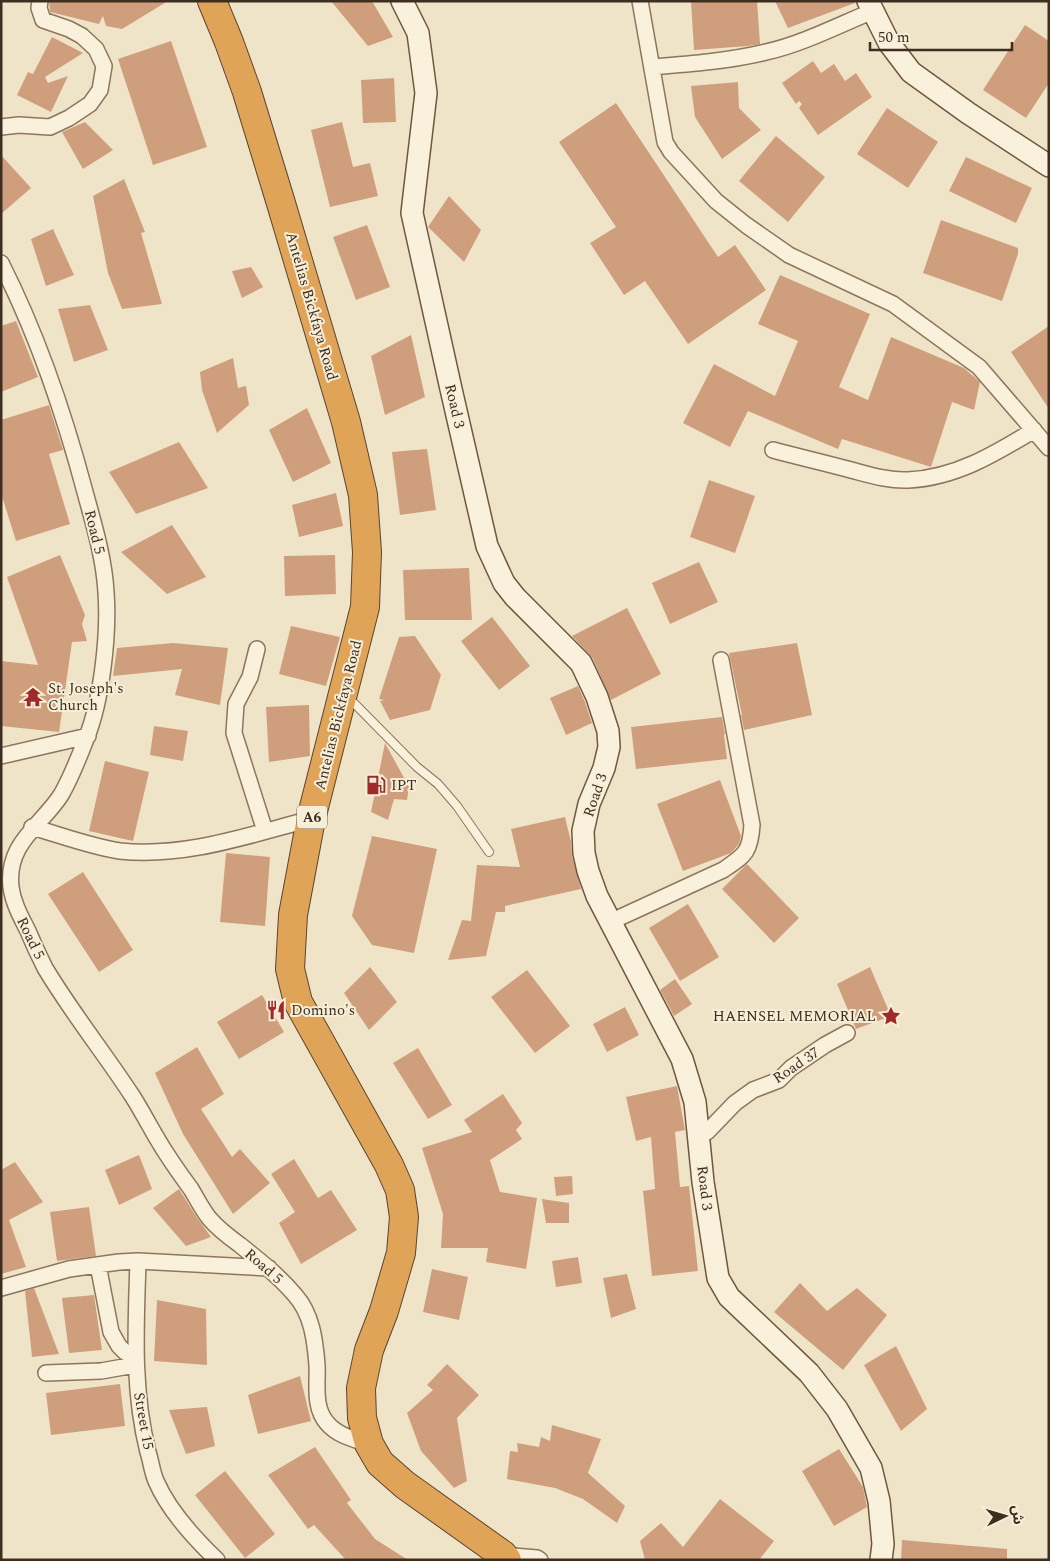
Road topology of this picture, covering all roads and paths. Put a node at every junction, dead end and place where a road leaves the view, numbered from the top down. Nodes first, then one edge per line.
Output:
1 (40, 1) edge
2 (212, 1) edge
3 (402, 1) edge
4 (640, 1) edge
5 (870, 6) edge
6 (652, 67) junction
7 (1, 127) edge
8 (1049, 166) edge
9 (1, 263) edge
10 (1034, 430) junction
11 (1049, 448) edge
12 (774, 450) dead end
13 (256, 649) dead end
14 (721, 660) dead end
15 (343, 692) junction
16 (88, 736) junction
17 (1, 756) edge
18 (311, 819) junction
19 (32, 827) junction
20 (266, 831) junction
21 (489, 852) dead end
22 (610, 922) junction
23 (847, 1033) dead end
24 (698, 1133) junction
25 (138, 1261) junction
26 (98, 1265) junction
27 (269, 1268) junction
28 (1, 1288) edge
29 (135, 1361) junction
30 (46, 1373) dead end
31 (369, 1444) junction
32 (505, 1557) edge
33 (217, 1560) edge
34 (540, 1560) edge
35 (881, 1560) edge

1 - 7 street
2 - 15 highway, Antelias Bickfaya Road / A6
3 - 22 street, Road 3
4 - 6 street
5 - 6 street
5 - 8 street
6 - 10 street
9 - 16 street, Road 5
10 - 11 street
10 - 12 street
13 - 20 street
14 - 22 street
15 - 18 highway, Antelias Bickfaya Road / A6
15 - 21 lane
16 - 17 street
16 - 19 street, Road 5
18 - 20 street
18 - 31 highway, Antelias Bickfaya Road / A6
19 - 20 street
19 - 27 street, Road 5
22 - 24 street, Road 3
23 - 24 street, Road 37
24 - 35 street, Road 3
25 - 26 street
25 - 27 street
25 - 29 street, Street 15
26 - 28 street
26 - 29 street
27 - 31 street, Road 5
29 - 30 street
29 - 33 street, Street 15
31 - 32 highway, Antelias Bickfaya Road / A6
32 - 34 street

